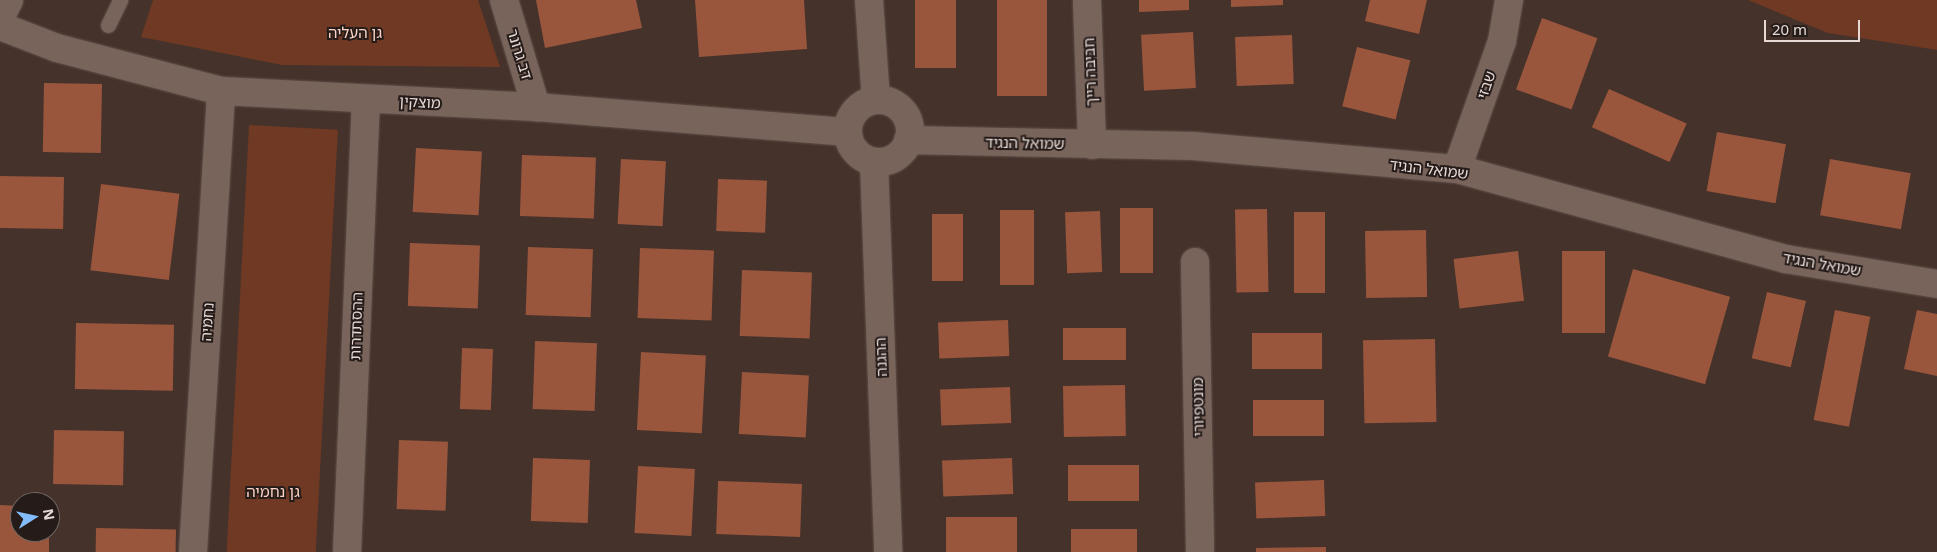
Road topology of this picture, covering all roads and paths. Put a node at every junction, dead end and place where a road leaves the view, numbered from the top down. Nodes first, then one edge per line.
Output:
1 (9, 0) edge
2 (120, 0) edge
3 (504, 0) edge
4 (869, 0) edge
5 (1087, 0) edge
6 (1509, 0) edge
7 (0, 18) edge
8 (108, 25) dead end
9 (0, 26) edge
10 (221, 92) junction
11 (366, 99) junction
12 (876, 100) junction
13 (536, 107) junction
14 (848, 132) junction
15 (908, 140) junction
16 (1092, 145) junction
17 (874, 162) junction
18 (1457, 169) junction
19 (1195, 262) dead end
20 (1937, 284) edge
21 (193, 552) edge
22 (347, 552) edge
23 (888, 552) edge
24 (1200, 552) edge

1 - 7 street
2 - 8 lane
3 - 13 street, דב גרונר
4 - 12 street
5 - 16 street, חביבה רייך
6 - 18 street, שבזי
9 - 10 street, מוצקין
10 - 11 street, מוצקין
10 - 21 street, נחמיה
11 - 13 street, מוצקין
11 - 22 street, ההסתדרות
12 - 14 street
12 - 15 street
13 - 14 street, מוצקין
14 - 17 street
15 - 16 street, שמואל הנגיד
15 - 17 street
16 - 18 street, שמואל הנגיד
17 - 23 street, ההגנה
18 - 20 street, שמואל הנגיד
19 - 24 street, מונטפיורי

